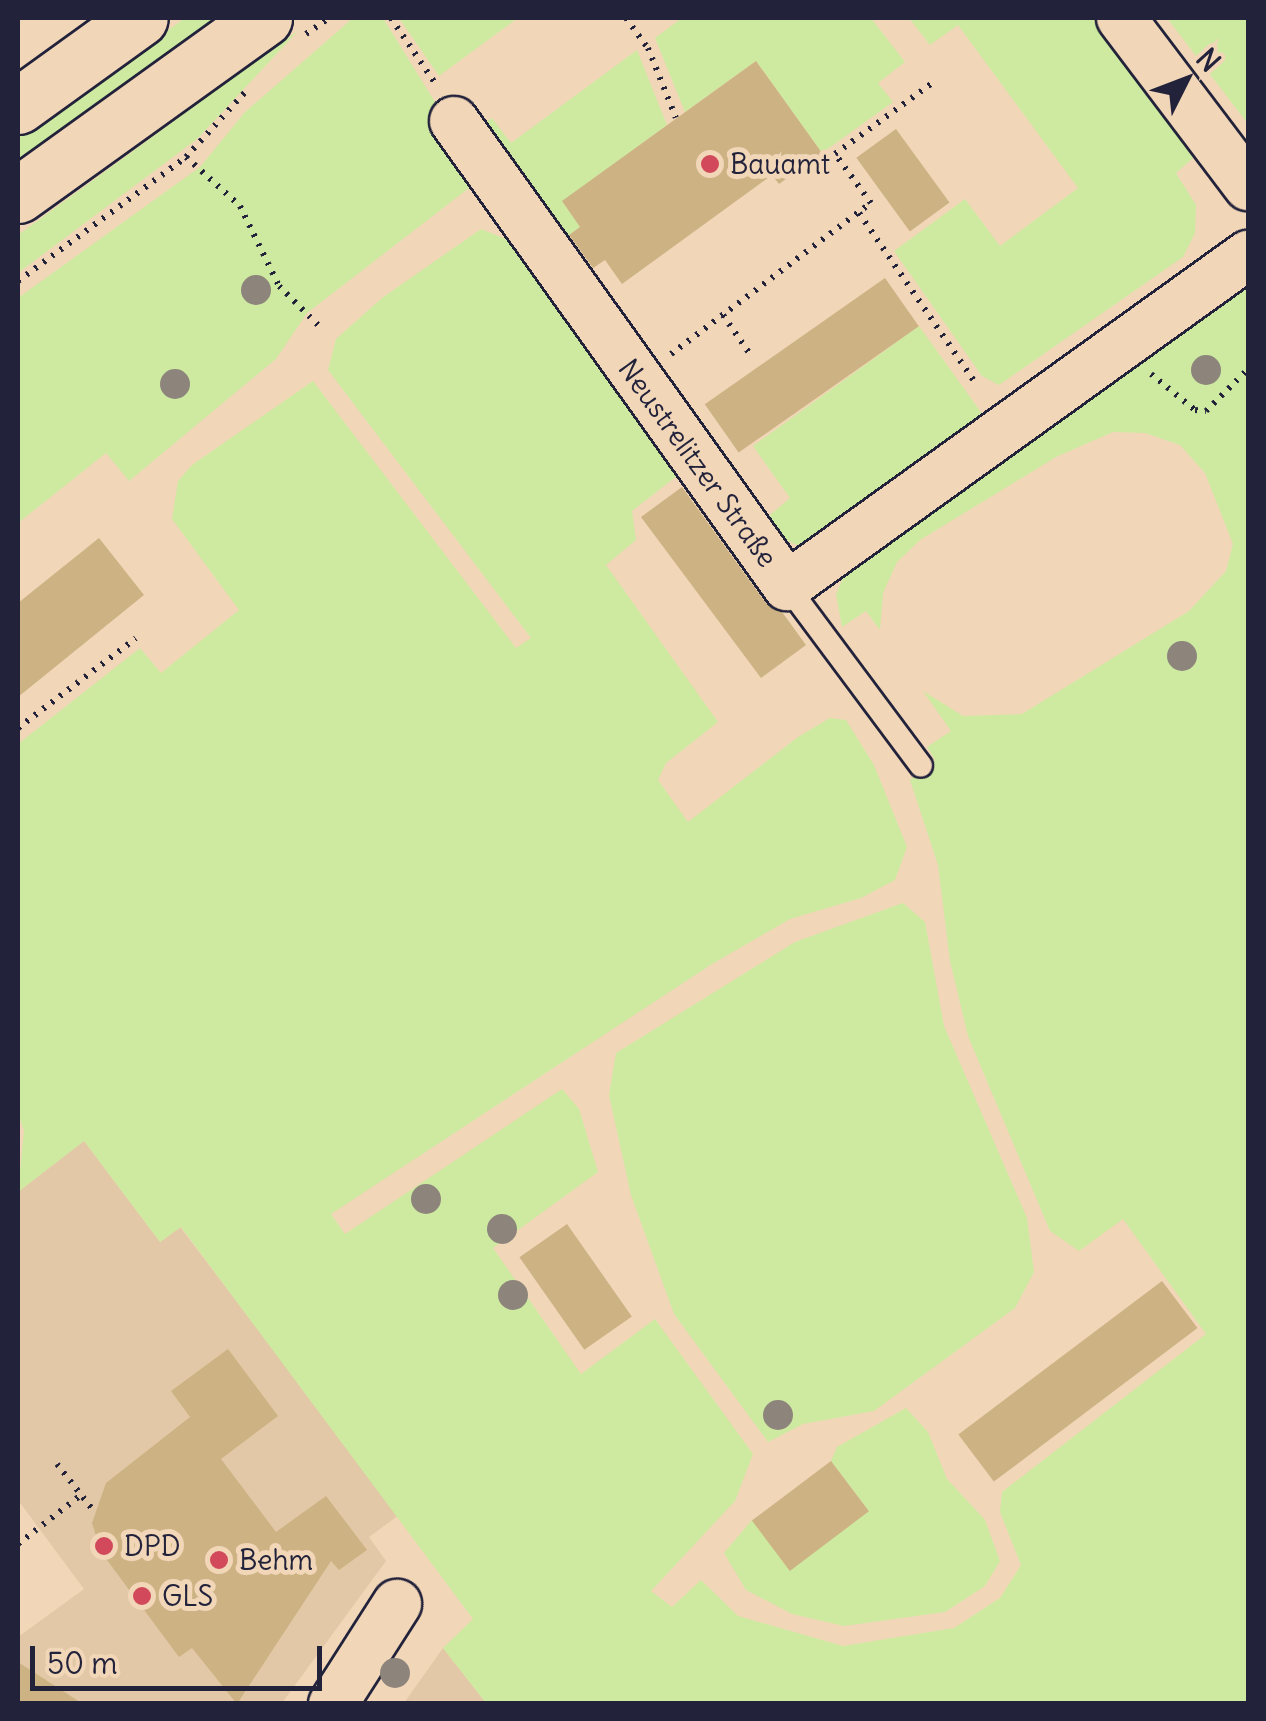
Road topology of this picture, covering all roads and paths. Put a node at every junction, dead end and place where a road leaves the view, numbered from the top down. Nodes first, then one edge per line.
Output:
1 (140, 18) edge
2 (329, 18) edge
3 (391, 18) edge
4 (626, 18) edge
5 (1120, 18) edge
6 (278, 32) edge
7 (1141, 37) edge
8 (936, 80) dead end
9 (252, 84) dead end
10 (18, 106) edge
11 (676, 118) dead end
12 (454, 121) joint
13 (186, 157) junction
14 (1248, 186) edge
15 (18, 195) edge
16 (859, 213) junction
17 (1248, 255) edge
18 (18, 281) edge
19 (723, 314) junction
20 (322, 329) dead end
21 (1116, 352) junction
22 (752, 357) dead end
23 (1248, 368) edge
24 (638, 378) junction
25 (976, 384) dead end
26 (787, 586) junction
27 (136, 638) dead end
28 (18, 728) edge
29 (920, 766) dead end
30 (57, 1464) dead end
31 (81, 1495) junction
32 (92, 1510) dead end
33 (18, 1544) edge
34 (398, 1604) dead end
35 (333, 1704) edge

1 - 10 main road
2 - 6 path
3 - 12 path
4 - 11 path
5 - 7 street
6 - 15 main road
7 - 14 street
8 - 16 path
9 - 13 path
12 - 24 street, Neustrelitzer Straße
13 - 18 path
13 - 20 path
16 - 19 path
16 - 25 path
17 - 21 street, Neustrelitzer Straße
19 - 22 path
19 - 24 path
21 - 23 path
21 - 26 street, Neustrelitzer Straße
24 - 26 street, Neustrelitzer Straße
26 - 29 lane
27 - 28 path
30 - 31 path
31 - 32 path
31 - 33 path
34 - 35 street

